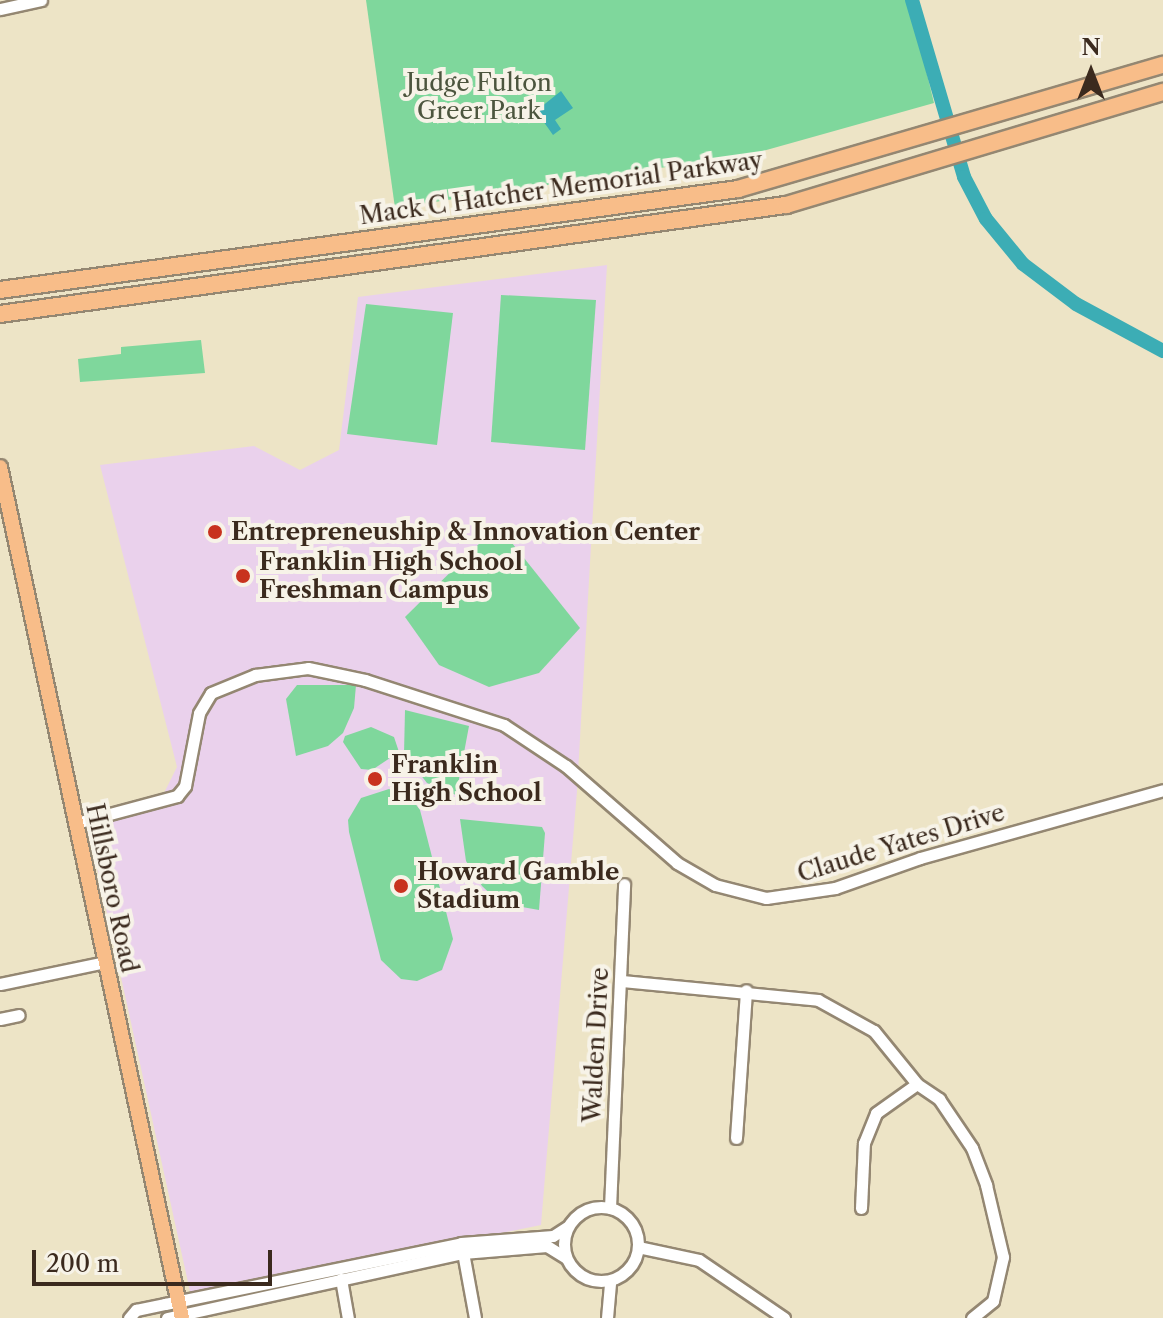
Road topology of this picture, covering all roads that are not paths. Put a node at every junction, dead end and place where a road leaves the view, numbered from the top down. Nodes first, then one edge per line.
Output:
1 (41, 0) edge
2 (0, 9) edge
3 (1163, 65) edge
4 (1163, 92) edge
5 (0, 290) edge
6 (0, 314) edge
7 (0, 467) edge
8 (1163, 790) edge
9 (76, 823) junction
10 (624, 884) dead end
11 (105, 962) junction
12 (622, 981) junction
13 (0, 984) edge
14 (746, 990) junction
15 (19, 1015) dead end
16 (0, 1019) edge
17 (917, 1084) junction
18 (736, 1138) dead end
19 (610, 1208) junction
20 (861, 1208) dead end
21 (567, 1227) junction
22 (638, 1247) junction
23 (462, 1248) junction
24 (566, 1258) junction
25 (341, 1279) junction
26 (610, 1281) junction
27 (228, 1297) junction
28 (178, 1313) edge
29 (129, 1318) edge
30 (348, 1318) edge
31 (475, 1318) edge
32 (607, 1318) edge
33 (784, 1318) edge
34 (972, 1318) edge

1 - 2 street
3 - 5 highway, Mack C Hatcher Memorial Parkway
4 - 6 highway, Mack C Hatcher Memorial Parkway
7 - 9 main road, Hillsboro Road
8 - 9 street, Claude Yates Drive
9 - 11 main road, Hillsboro Road
10 - 12 street, Walden Drive
11 - 13 street
11 - 28 main road, Hillsboro Road
12 - 14 street
12 - 19 street, Walden Drive
14 - 17 street
14 - 18 street
15 - 16 street
17 - 20 street
17 - 34 street
19 - 21 street
19 - 22 street
21 - 23 street
21 - 24 street
22 - 26 street
22 - 33 street
23 - 24 street
23 - 25 street
23 - 27 street
23 - 31 street
24 - 26 street
25 - 27 street
25 - 30 street
26 - 32 street
27 - 28 street
28 - 29 street

